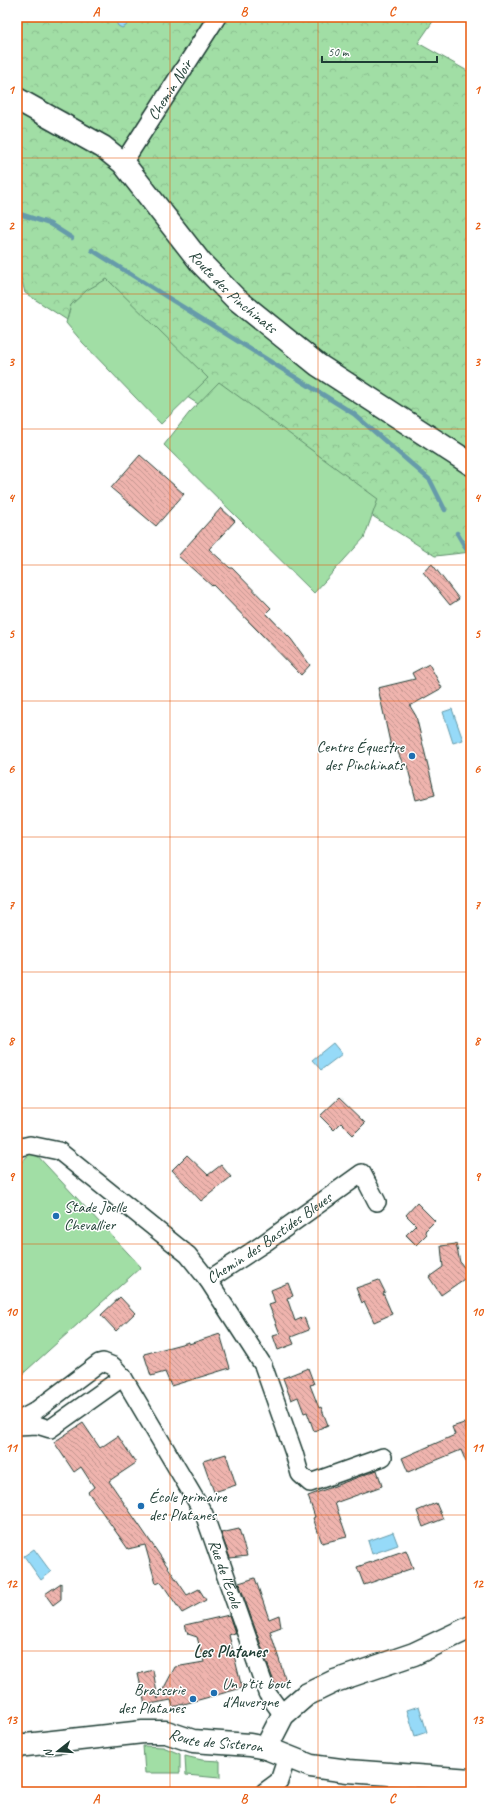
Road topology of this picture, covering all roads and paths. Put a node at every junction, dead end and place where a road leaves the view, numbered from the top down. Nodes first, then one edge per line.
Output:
1 (217, 17) edge
2 (17, 99) edge
3 (123, 163) junction
4 (471, 464) edge
5 (17, 1148) edge
6 (377, 1202) dead end
7 (208, 1280) junction
8 (123, 1377) junction
9 (17, 1421) edge
10 (17, 1426) edge
11 (383, 1457) dead end
12 (471, 1627) edge
13 (283, 1715) junction
14 (17, 1746) edge
15 (266, 1748) junction
16 (287, 1757) junction
17 (471, 1780) edge
18 (264, 1792) edge

1 - 3 street, Chemin Noir
2 - 3 main road, Route des Pinchinats
3 - 4 main road, Route des Pinchinats
5 - 7 street, Chemin des Bastides Bleues
6 - 7 street, Chemin des Bastides Bleues
7 - 11 street
8 - 9 street, Rue de l'École
8 - 10 street
8 - 13 street, Rue de l'École
12 - 13 main road, Route de Sisteron
13 - 15 main road, Route de Sisteron
14 - 15 main road, Route de Sisteron
15 - 16 main road
16 - 17 main road
16 - 18 street

